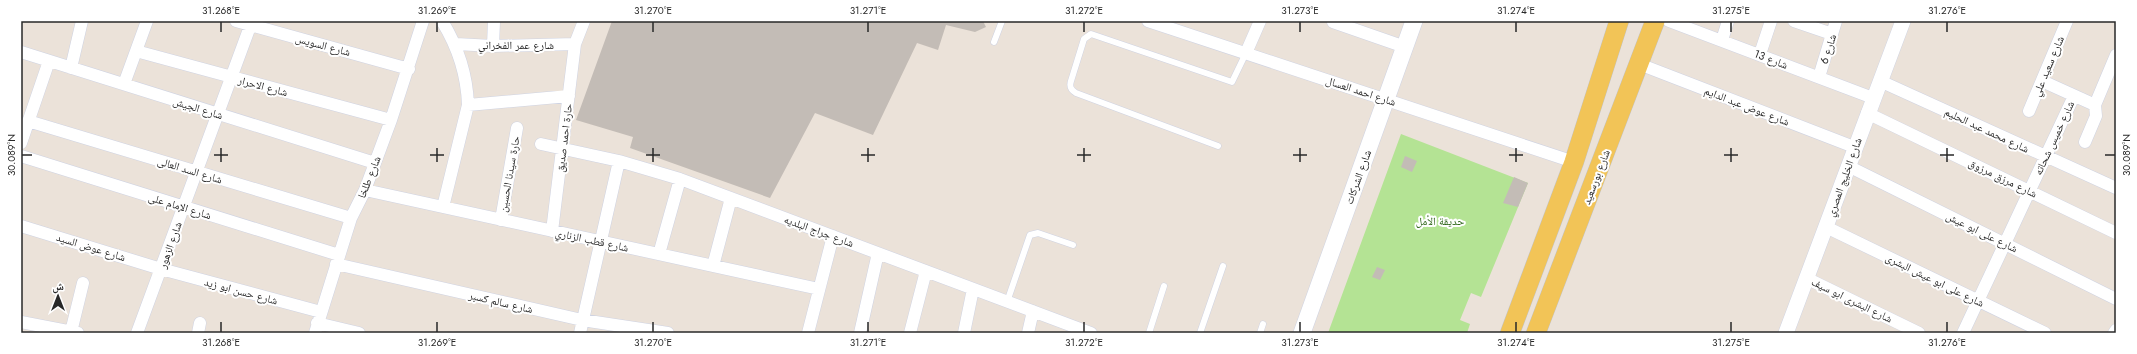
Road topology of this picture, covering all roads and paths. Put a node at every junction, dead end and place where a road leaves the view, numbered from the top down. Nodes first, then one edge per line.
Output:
1 (82, 21) edge
2 (147, 21) edge
3 (236, 21) edge
4 (423, 21) edge
5 (442, 21) edge
6 (494, 21) edge
7 (584, 21) edge
8 (1002, 21) edge
9 (1148, 21) edge
10 (1260, 21) edge
11 (1414, 21) edge
12 (1619, 21) edge
13 (1655, 21) edge
14 (1669, 21) edge
15 (1728, 21) edge
16 (1771, 21) edge
17 (1794, 21) edge
18 (1836, 21) edge
19 (1903, 21) edge
20 (2067, 21) edge
21 (1333, 22) dead end
22 (251, 23) edge
23 (1832, 34) junction
24 (1722, 40) junction
25 (994, 42) dead end
26 (456, 44) junction
27 (575, 44) junction
28 (493, 46) junction
29 (1405, 47) junction
30 (136, 51) junction
31 (21, 52) edge
32 (1246, 53) junction
33 (1760, 54) junction
34 (2116, 55) edge
35 (49, 61) junction
36 (1639, 64) junction
37 (71, 68) junction
38 (409, 69) junction
39 (232, 77) junction
40 (1819, 77) junction
41 (1880, 81) junction
42 (2042, 81) junction
43 (124, 84) junction
44 (569, 96) junction
45 (2074, 96) junction
46 (1873, 98) junction
47 (1386, 99) junction
48 (468, 105) junction
49 (2095, 105) junction
50 (27, 107) edge
51 (2029, 111) dead end
52 (218, 114) junction
53 (1867, 114) junction
54 (391, 120) junction
55 (28, 121) junction
56 (517, 128) dead end
57 (2085, 142) dead end
58 (21, 143) edge
59 (541, 144) dead end
60 (1218, 146) dead end
61 (563, 147) junction
62 (1854, 147) junction
63 (21, 156) edge
64 (2046, 156) junction
65 (619, 161) junction
66 (1574, 162) junction
67 (375, 163) junction
68 (1848, 166) junction
69 (196, 172) junction
70 (680, 180) junction
71 (2116, 188) edge
72 (365, 190) junction
73 (2030, 191) junction
74 (731, 198) junction
75 (184, 207) junction
76 (443, 207) junction
77 (351, 218) junction
78 (501, 220) junction
79 (21, 226) edge
80 (1826, 227) junction
81 (552, 231) junction
82 (2116, 233) edge
83 (833, 236) junction
84 (601, 242) junction
85 (2005, 244) junction
86 (1072, 246) dead end
87 (878, 253) junction
88 (659, 254) junction
89 (337, 260) junction
90 (713, 266) junction
91 (1223, 266) dead end
92 (161, 269) junction
93 (926, 271) junction
94 (1806, 278) junction
95 (83, 284) dead end
96 (1164, 286) dead end
97 (819, 289) junction
98 (973, 289) junction
99 (2116, 299) edge
100 (1978, 301) junction
101 (1007, 302) junction
102 (1033, 312) junction
103 (582, 320) junction
104 (318, 323) edge
105 (1263, 324) dead end
106 (28, 327) edge
107 (2116, 330) edge
108 (74, 332) edge
109 (1150, 332) edge
110 (1788, 332) edge
111 (137, 333) edge
112 (359, 333) edge
113 (580, 333) edge
114 (668, 333) edge
115 (808, 333) edge
116 (860, 333) edge
117 (910, 333) edge
118 (964, 333) edge
119 (1028, 333) edge
120 (1091, 333) edge
121 (1158, 333) edge
122 (1200, 333) edge
123 (1260, 333) edge
124 (1302, 333) edge
125 (1510, 333) edge
126 (1536, 333) edge
127 (1919, 333) edge
128 (1963, 333) edge
129 (2045, 333) edge
130 (2114, 333) edge

1 - 37 street
2 - 30 street
3 - 22 street, شارع السويس
4 - 38 street, شارع طلخا
5 - 26 street
6 - 28 street
7 - 27 street, حارة احمد صديق
8 - 25 lane
9 - 32 street, شارع احمد العسال
10 - 32 street
11 - 29 main road, شارع الشركات
12 - 66 main road
13 - 36 main road, شارع بورسعيد
14 - 24 street, شارع 13
15 - 24 street
16 - 33 street
17 - 23 street
18 - 23 street, شارع 6
19 - 41 street, شارع الخليج المصري
20 - 42 street, شارع سعيد علي
21 - 29 street
22 - 38 street, شارع السويس
22 - 39 street, شارع الزهور
23 - 40 street, شارع 6
24 - 33 street, شارع 13
26 - 28 street, شارع عمر الفخراني
26 - 48 street
27 - 28 street, شارع عمر الفخراني
27 - 44 street, حارة احمد صديق
29 - 47 main road, شارع الشركات
30 - 39 street, شارع الاحرار
30 - 43 street
31 - 35 street, شارع الجيش
32 - 47 street, شارع احمد العسال
32 - 60 lane
33 - 40 street, شارع 13
34 - 49 street
35 - 37 street, شارع الجيش
35 - 50 street
36 - 62 street, شارع عوض عبد الدايم
36 - 126 main road, شارع بورسعيد
37 - 43 street, شارع الجيش
38 - 54 street, شارع طلخا
39 - 52 street, شارع الزهور
39 - 54 street, شارع الاحرار
40 - 46 street, شارع 13
41 - 46 street, شارع الخليج المصري
41 - 64 street, شارع محمد عبد الحليم
42 - 45 street
42 - 51 street, شارع سعيد علي
43 - 52 street, شارع الجيش
44 - 48 street
44 - 61 street, حارة احمد صديق
45 - 49 street
45 - 64 street, شارع خميس شحاته
46 - 53 street, شارع الخليج المصري
47 - 66 street, شارع احمد العسال
47 - 124 main road, شارع الشركات
48 - 76 street
49 - 57 street
50 - 55 street
52 - 67 street, شارع الجيش
52 - 69 street, شارع الزهور
53 - 62 street, شارع الخليج المصري
53 - 73 street, شارع مرزق مرزوق
54 - 67 street, شارع طلخا
55 - 58 street
55 - 69 street, شارع السد العالى
56 - 78 street, حارة سيدنا الحسين
59 - 61 street, شارع جراج البلديه
61 - 65 street, شارع جراج البلديه
61 - 81 street, حارة احمد صديق
62 - 68 street, شارع الخليج المصري
63 - 75 street, شارع الإمام على
64 - 71 street, شارع محمد عبد الحليم
64 - 73 street, شارع خميس شحاته
65 - 70 street, شارع جراج البلديه
65 - 84 street
66 - 125 main road
67 - 72 street, شارع طلخا
68 - 80 street, شارع الخليج المصري
68 - 85 street, شارع على ابو عيش
69 - 75 street, شارع الزهور
69 - 77 street, شارع السد العالى
70 - 74 street, شارع جراج البلديه
70 - 88 street
72 - 76 street, شارع قطب الزناري
72 - 77 street, شارع طلخا
73 - 82 street, شارع مرزق مرزوق
73 - 85 street, شارع خميس شحاته
74 - 83 street, شارع جراج البلديه
74 - 90 street
75 - 89 street, شارع الإمام على
75 - 92 street, شارع الزهور
76 - 78 street, شارع قطب الزناري
77 - 89 street, شارع طلخا
78 - 81 street, شارع قطب الزناري
79 - 92 street, شارع عوض السيد
80 - 94 street, شارع الخليج المصري
80 - 100 street, شارع على ابو عيش البشرى
81 - 84 street, شارع قطب الزناري
83 - 87 street, شارع جراج البلديه
83 - 97 street
84 - 88 street, شارع قطب الزناري
84 - 103 street
85 - 99 street, شارع على ابو عيش
85 - 100 street, شارع خميس شحاته
86 - 101 lane
87 - 93 street, شارع جراج البلديه
87 - 116 street
88 - 90 street, شارع قطب الزناري
89 - 103 street, شارع سالم كسبر
89 - 104 street, شارع طلخا
90 - 97 street, شارع قطب الزناري
91 - 122 lane
92 - 104 street, شارع حسن ابو زيد
92 - 111 street, شارع الزهور
93 - 98 street, شارع جراج البلديه
93 - 117 street
94 - 110 street, شارع الخليج المصري
94 - 127 street, شارع البشرى ابو سيف
95 - 108 street
96 - 109 lane
97 - 115 street
98 - 101 street, شارع جراج البلديه
98 - 118 street
100 - 128 street, شارع خميس شحاته
100 - 129 street, شارع على ابو عيش البشرى
101 - 102 street, شارع جراج البلديه
102 - 119 street
102 - 120 street, شارع جراج البلديه
103 - 113 street
103 - 114 street, شارع سالم كسبر
104 - 112 street, شارع حسن ابو زيد
105 - 123 lane
106 - 108 street
107 - 130 street
109 - 121 lane

